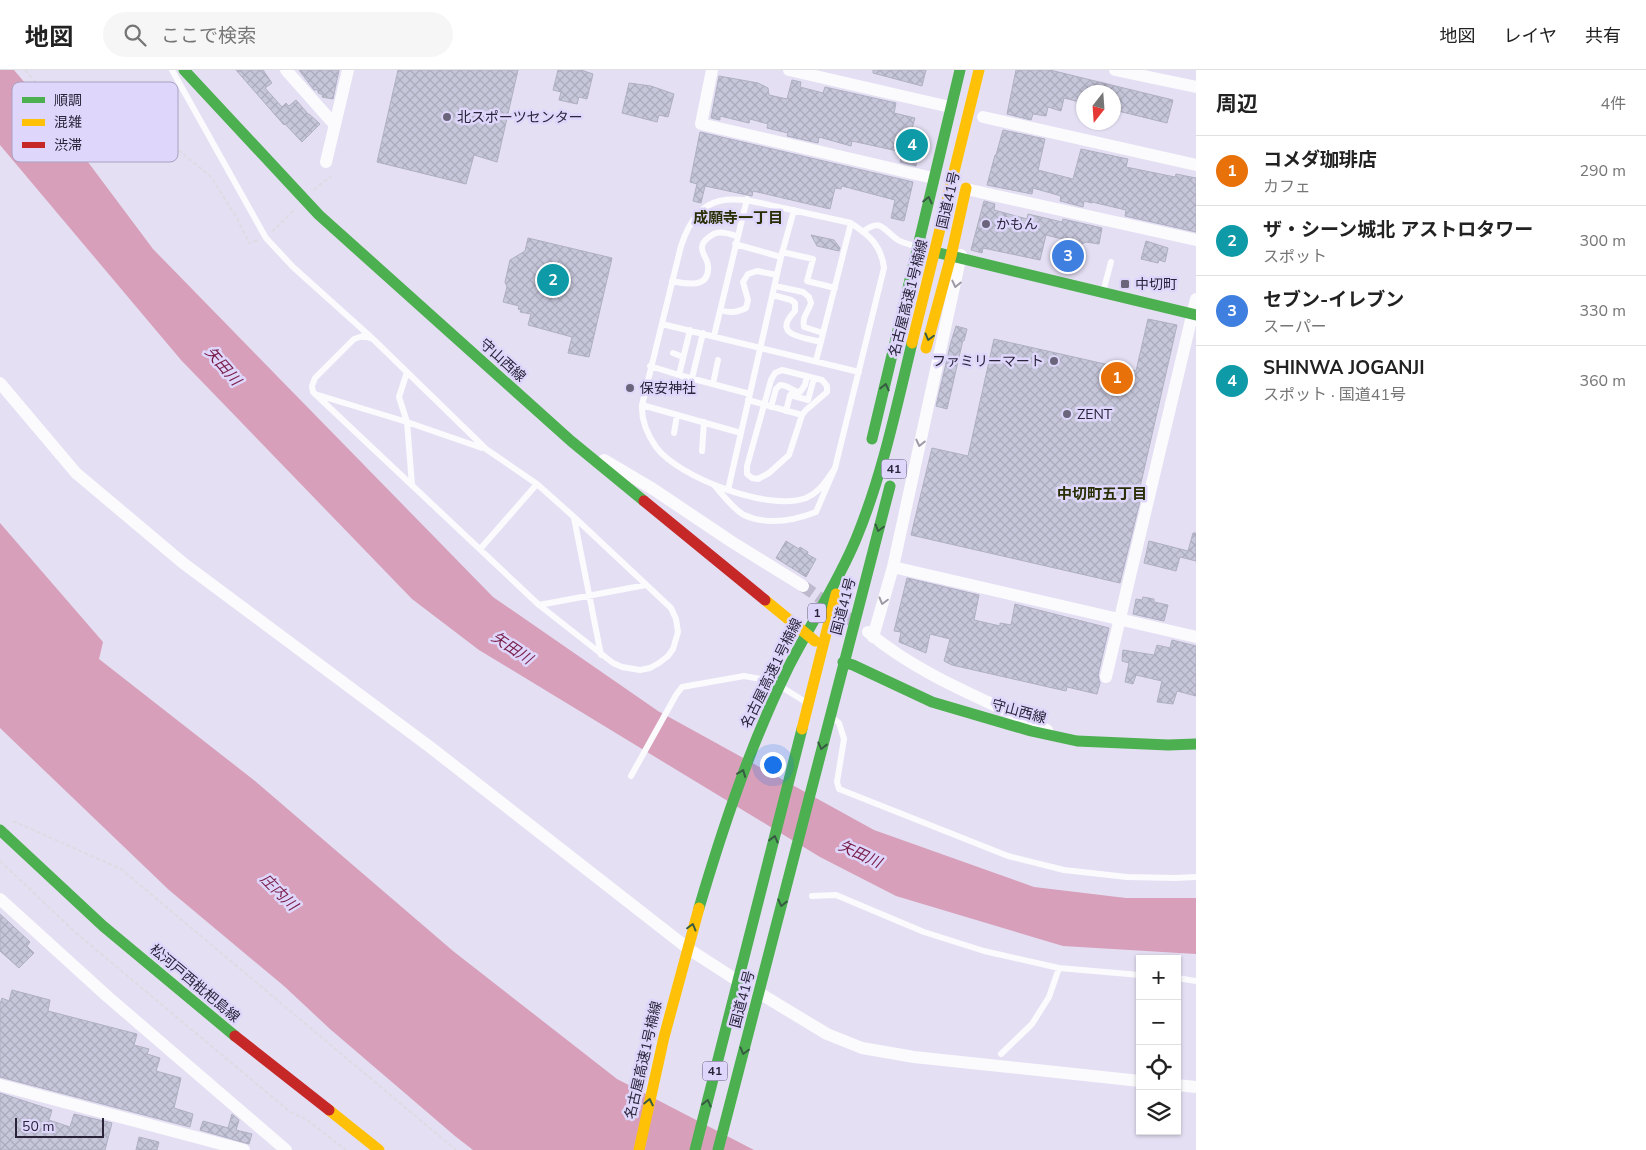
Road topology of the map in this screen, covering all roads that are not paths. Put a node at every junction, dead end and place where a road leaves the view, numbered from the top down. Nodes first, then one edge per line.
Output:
1 (172, 70) edge
2 (184, 70) edge
3 (286, 70) edge
4 (348, 70) edge
5 (712, 70) edge
6 (789, 70) edge
7 (960, 70) edge
8 (979, 70) edge
9 (985, 70) edge
10 (1115, 70) edge
11 (1196, 87) edge
12 (950, 107) junction
13 (983, 117) dead end
14 (334, 124) junction
15 (326, 162) dead end
16 (1196, 165) edge
17 (933, 178) junction
18 (747, 199) junction
19 (794, 210) junction
20 (851, 223) junction
21 (864, 231) junction
22 (737, 236) junction
23 (1196, 240) edge
24 (735, 244) junction
25 (917, 247) junction
26 (782, 255) junction
27 (956, 258) junction
28 (1111, 262) dead end
29 (777, 275) junction
30 (672, 281) junction
31 (775, 286) junction
32 (835, 288) junction
33 (1103, 293) junction
34 (773, 295) junction
35 (1196, 299) edge
36 (720, 310) junction
37 (1194, 314) edge
38 (662, 324) junction
39 (690, 330) junction
40 (704, 333) junction
41 (824, 333) junction
42 (714, 336) junction
43 (373, 339) junction
44 (821, 342) junction
45 (760, 347) junction
46 (673, 353) dead end
47 (683, 356) junction
48 (718, 360) dead end
49 (816, 361) junction
50 (923, 362) dead end
51 (650, 366) junction
52 (407, 372) junction
53 (859, 372) junction
54 (679, 375) junction
55 (810, 377) junction
56 (692, 378) junction
57 (0, 383) edge
58 (713, 384) junction
59 (317, 395) junction
60 (749, 397) junction
61 (764, 404) junction
62 (642, 405) junction
63 (772, 407) junction
64 (786, 411) junction
65 (677, 415) junction
66 (802, 415) junction
67 (407, 422) junction
68 (704, 422) junction
69 (674, 433) dead end
70 (741, 433) junction
71 (571, 441) junction
72 (870, 448) dead end
73 (486, 449) junction
74 (702, 451) dead end
75 (835, 468) junction
76 (892, 478) dead end
77 (412, 484) junction
78 (537, 484) junction
79 (714, 485) junction
80 (728, 490) junction
81 (857, 505) dead end
82 (574, 517) junction
83 (481, 548) junction
84 (893, 567) junction
85 (646, 585) junction
86 (803, 586) tunnel mouth
87 (590, 596) junction
88 (539, 605) junction
89 (1119, 620) junction
90 (1196, 637) edge
91 (823, 648) junction
92 (601, 654) junction
93 (843, 662) junction
94 (1106, 677) dead end
95 (814, 707) dead end
96 (823, 712) dead end
97 (1063, 738) junction
98 (1196, 744) edge
99 (631, 776) dead end
100 (0, 830) edge
101 (1196, 876) edge
102 (812, 896) dead end
103 (714, 898) dead end
104 (0, 899) edge
105 (702, 942) dead end
106 (695, 968) dead end
107 (1059, 968) junction
108 (1136, 975) edge
109 (1181, 979) edge
110 (737, 981) junction
111 (1196, 981) edge
112 (759, 993) junction
113 (1001, 1054) dead end
114 (1136, 1081) edge
115 (0, 1085) edge
116 (1181, 1085) edge
117 (1196, 1087) edge
118 (244, 1150) edge
119 (286, 1150) edge
120 (379, 1150) edge
121 (639, 1150) edge
122 (695, 1150) edge
123 (718, 1150) edge

1 - 43 lane
2 - 71 main road, 守山西線
3 - 14 street
4 - 14 street
5 - 17 street
6 - 12 street
7 - 12 main road, 国道41号 / 41
121 -> 8 main road, 名古屋高速1号楠線 / 1
9 - 103 main road, 名古屋高速1号楠線 / 1
10 - 11 street
12 - 17 main road, 国道41号 / 41
13 - 16 street
14 - 15 street
25 -> 17 main road, 国道41号 / 41
18 - 19 lane
18 - 22 lane
18 - 30 lane
19 - 20 lane
19 - 26 lane
20 - 21 lane
20 - 32 lane
21 - 25 lane
21 - 53 lane
22 - 24 lane
22 - 30 lane
23 - 27 street
24 - 26 lane
24 - 36 lane
25 - 27 main road
72 -> 25 main road, 国道41号 / 41
26 - 29 lane
26 - 32 lane
27 - 33 main road
27 -> 50 main road
27 -> 84 street
28 - 33 lane
29 - 31 lane
29 - 36 lane
30 - 38 lane
31 - 34 lane
31 - 41 lane
32 - 41 lane
33 - 37 main road
34 - 44 lane
34 - 45 lane
35 - 37 street
36 - 42 lane
37 - 89 street
38 - 39 lane
38 - 51 lane
39 - 40 lane
39 - 47 lane
40 - 42 lane
40 - 56 lane
41 - 44 lane
42 - 45 lane
43 - 52 lane
43 - 59 lane
44 - 49 lane
45 - 49 lane
45 - 60 lane
46 - 47 lane
47 - 54 lane
48 - 58 lane
49 - 53 lane
51 - 54 lane
51 - 62 lane
52 - 67 lane
52 - 73 lane
53 - 75 lane
54 - 56 lane
55 - 61 lane
55 - 63 lane
55 - 64 lane
55 - 66 lane
56 - 58 lane
57 - 110 street
58 - 60 lane
59 - 67 lane
59 - 77 lane
60 - 61 lane
60 - 70 lane
61 - 63 lane
61 - 66 lane
62 - 65 lane
62 - 79 lane
63 - 64 lane
64 - 66 lane
65 - 68 lane
65 - 69 lane
67 - 73 lane
67 - 77 lane
68 - 70 lane
68 - 74 lane
70 - 80 lane
71 - 86 street
71 - 91 main road, 守山西線
73 - 78 lane
75 - 79 lane
75 - 80 lane
76 -> 93 main road, 国道41号 / 41
77 - 83 lane
78 - 82 lane
78 - 83 lane
79 - 80 lane
81 - 91 main road, 国道41号 / 41
82 - 85 lane
82 - 87 lane
83 - 88 lane
84 - 89 street
84 -> 97 street
85 - 87 lane
85 - 92 lane
87 - 88 lane
87 - 92 lane
88 - 92 lane
89 - 90 street
89 - 94 street
110 -> 91 main road, 国道41号 / 41
93 - 97 main road, 守山西線
93 -> 112 main road, 国道41号 / 41
95 - 99 lane
96 - 101 lane
97 - 98 main road, 守山西線
100 - 120 main road, 松河戸西枇杷島線
102 - 107 lane
104 - 119 street
105 - 106 main road
107 - 108 lane
107 - 113 lane
109 - 111 lane
122 -> 110 main road, 国道41号 / 41
112 - 114 street
112 -> 123 main road, 国道41号 / 41
115 - 118 street
116 - 117 street

